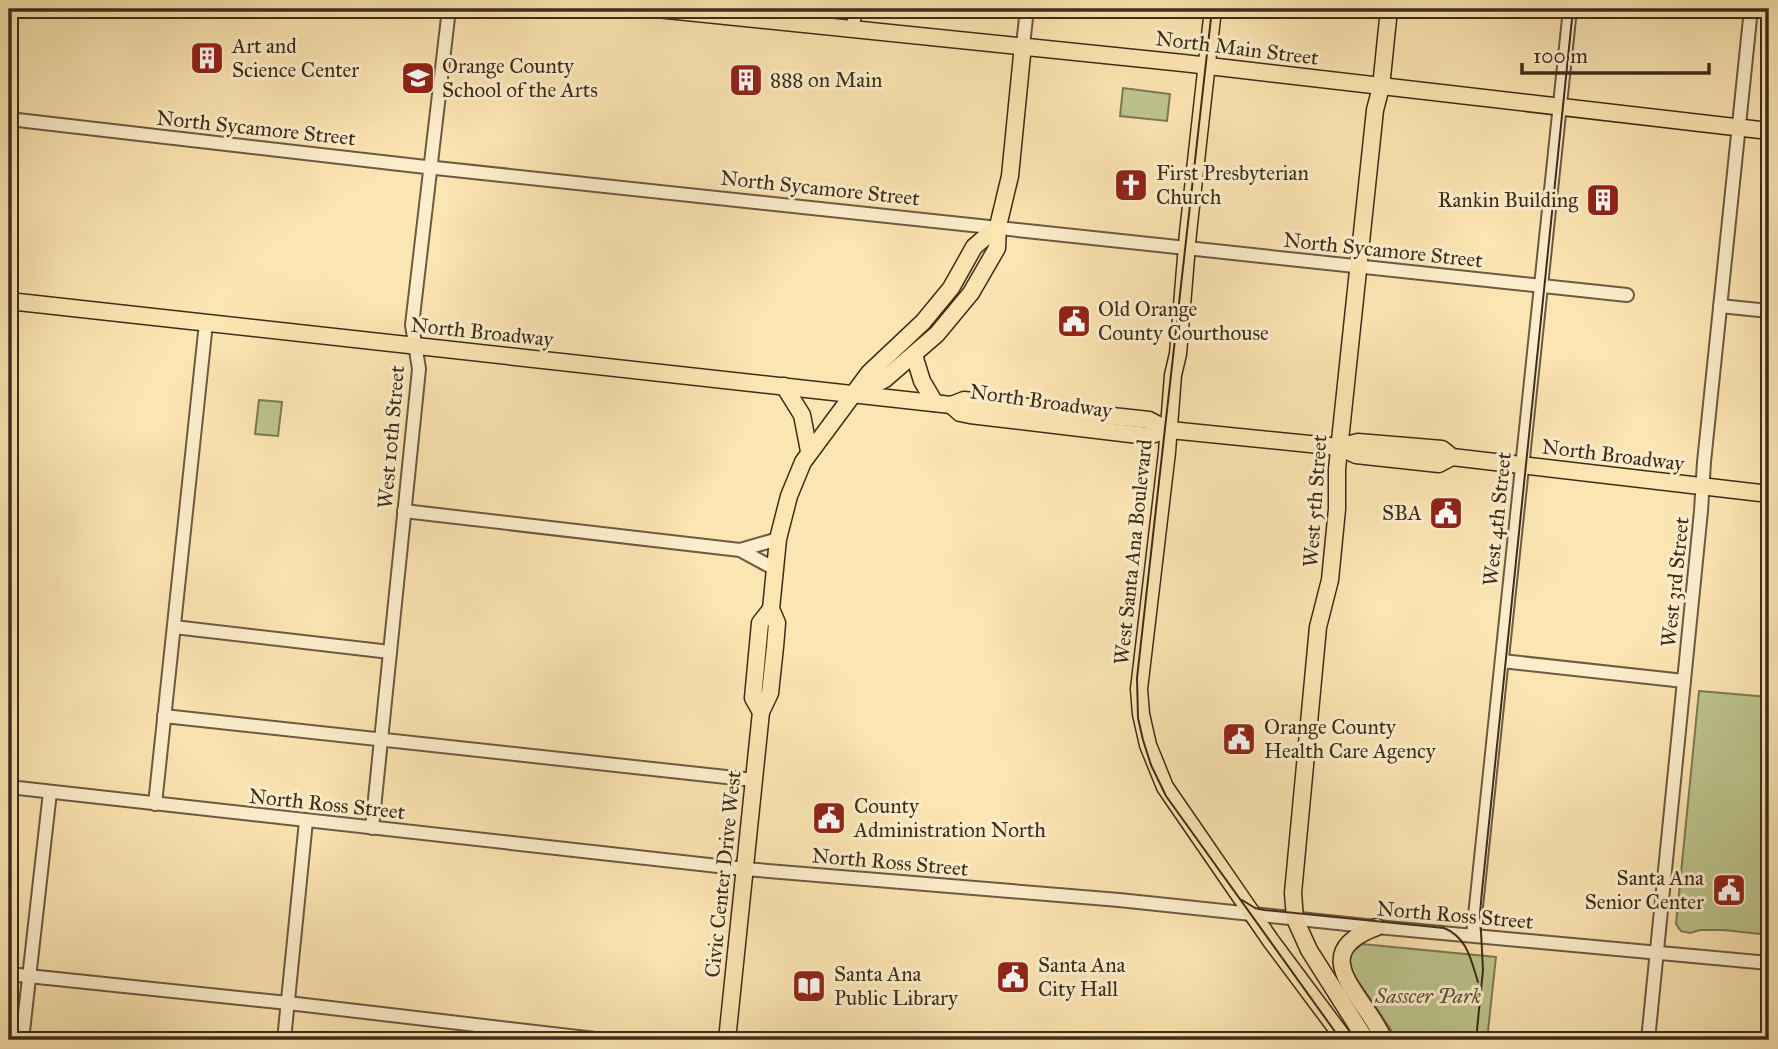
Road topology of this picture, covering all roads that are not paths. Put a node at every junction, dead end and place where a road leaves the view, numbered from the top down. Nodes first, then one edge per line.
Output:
1 (449, 9) edge
2 (657, 9) edge
3 (855, 9) edge
4 (1027, 9) edge
5 (1213, 9) edge
6 (1389, 9) edge
7 (1570, 9) edge
8 (1751, 9) edge
9 (676, 10) edge
10 (853, 29) junction
11 (1023, 45) junction
12 (1207, 66) junction
13 (1381, 87) junction
14 (1559, 107) junction
15 (9, 119) edge
16 (1739, 127) junction
17 (1769, 131) edge
18 (430, 167) junction
19 (998, 226) junction
20 (1188, 248) junction
21 (1358, 267) junction
22 (1539, 286) junction
23 (1627, 295) dead end
24 (9, 301) edge
25 (1720, 306) junction
26 (1769, 311) edge
27 (206, 323) junction
28 (416, 346) junction
29 (914, 355) junction
30 (784, 386) junction
31 (855, 394) junction
32 (943, 404) junction
33 (1168, 430) junction
34 (1339, 447) junction
35 (809, 451) junction
36 (1521, 466) junction
37 (1703, 486) junction
38 (1769, 494) edge
39 (404, 511) junction
40 (778, 539) junction
41 (740, 550) junction
42 (775, 569) junction
43 (174, 627) junction
44 (390, 652) junction
45 (1502, 661) junction
46 (1684, 681) junction
47 (164, 716) junction
48 (381, 739) junction
49 (754, 780) junction
50 (9, 788) edge
51 (50, 792) junction
52 (155, 804) junction
53 (306, 821) junction
54 (372, 828) junction
55 (745, 869) junction
56 (1252, 914) junction
57 (1295, 919) junction
58 (1377, 927) junction
59 (1473, 935) junction
60 (1657, 953) junction
61 (1769, 963) edge
62 (9, 974) edge
63 (30, 976) junction
64 (288, 1003) junction
65 (22, 1040) edge
66 (284, 1040) edge
67 (604, 1040) edge
68 (727, 1040) edge
69 (1345, 1040) edge
70 (1366, 1040) edge
71 (1384, 1040) edge
72 (1648, 1040) edge

1 - 18 street, West 10th Street
2 - 9 main road, North Main Street
3 - 10 street
4 - 11 street
5 - 12 main road, West Santa Ana Boulevard
6 - 13 main road, West 5th Street
7 - 14 street, West 4th Street
8 - 16 street, West 3rd Street
9 - 10 main road, North Main Street
10 - 11 main road, North Main Street
11 - 12 main road, North Main Street
11 - 19 main road, Civic Center Drive West
12 - 13 main road, North Main Street
12 - 20 main road, West Santa Ana Boulevard
13 - 14 main road, North Main Street
13 - 21 main road, West 5th Street
14 - 16 main road, North Main Street
14 - 22 street, West 4th Street
15 - 18 street, North Sycamore Street
16 - 17 main road, North Main Street
16 - 25 street, West 3rd Street
18 - 19 street, North Sycamore Street
18 - 28 street, West 10th Street
19 - 20 street, North Sycamore Street
19 - 29 main road, Civic Center Drive West
19 - 31 main road, Civic Center Drive West
20 - 21 street, North Sycamore Street
20 - 33 main road, West Santa Ana Boulevard
21 - 22 street, North Sycamore Street
21 - 34 main road, West 5th Street
22 - 23 street, North Sycamore Street
22 - 36 street, West 4th Street
24 - 27 main road, North Broadway
25 - 26 street
25 - 37 street, West 3rd Street
27 - 28 main road, North Broadway
27 - 43 street
28 - 30 main road, North Broadway
28 - 39 street, West 10th Street
29 - 31 main road, Civic Center Drive West
29 - 32 main road
30 - 31 main road, North Broadway
30 - 35 main road
31 - 32 main road, North Broadway
31 - 35 main road, Civic Center Drive West
32 - 33 main road, North Broadway
33 - 34 main road, North Broadway
33 - 56 main road, West Santa Ana Boulevard
34 - 36 main road, North Broadway
34 - 57 main road, West 5th Street
35 - 40 main road, Civic Center Drive West
36 - 37 main road, North Broadway
36 - 45 street, West 4th Street
37 - 38 main road, North Broadway
37 - 46 street, West 3rd Street
39 - 41 street
39 - 44 street, West 10th Street
40 - 41 street
40 - 42 main road, Civic Center Drive West
41 - 42 street
42 - 49 main road, Civic Center Drive West
43 - 44 street
43 - 47 street
44 - 48 street, West 10th Street
45 - 46 street
45 - 59 street, West 4th Street
46 - 60 street, West 3rd Street
47 - 48 street
47 - 52 street
48 - 49 street
48 - 54 street, West 10th Street
49 - 55 main road, Civic Center Drive West
50 - 51 street, North Ross Street
51 - 52 street, North Ross Street
51 - 63 street
52 - 53 street, North Ross Street
53 - 54 street, North Ross Street
53 - 64 street
54 - 55 street, North Ross Street
55 - 56 street, North Ross Street
55 - 68 main road, Civic Center Drive West
56 - 57 street, North Ross Street
56 - 69 main road, West Santa Ana Boulevard
57 - 58 street, North Ross Street
57 - 70 main road
58 - 59 street, North Ross Street
58 - 71 main road
59 - 60 street, North Ross Street
60 - 61 street, North Ross Street
60 - 72 street, West 3rd Street
62 - 63 street
63 - 64 street
63 - 65 street
64 - 66 street
64 - 67 street

